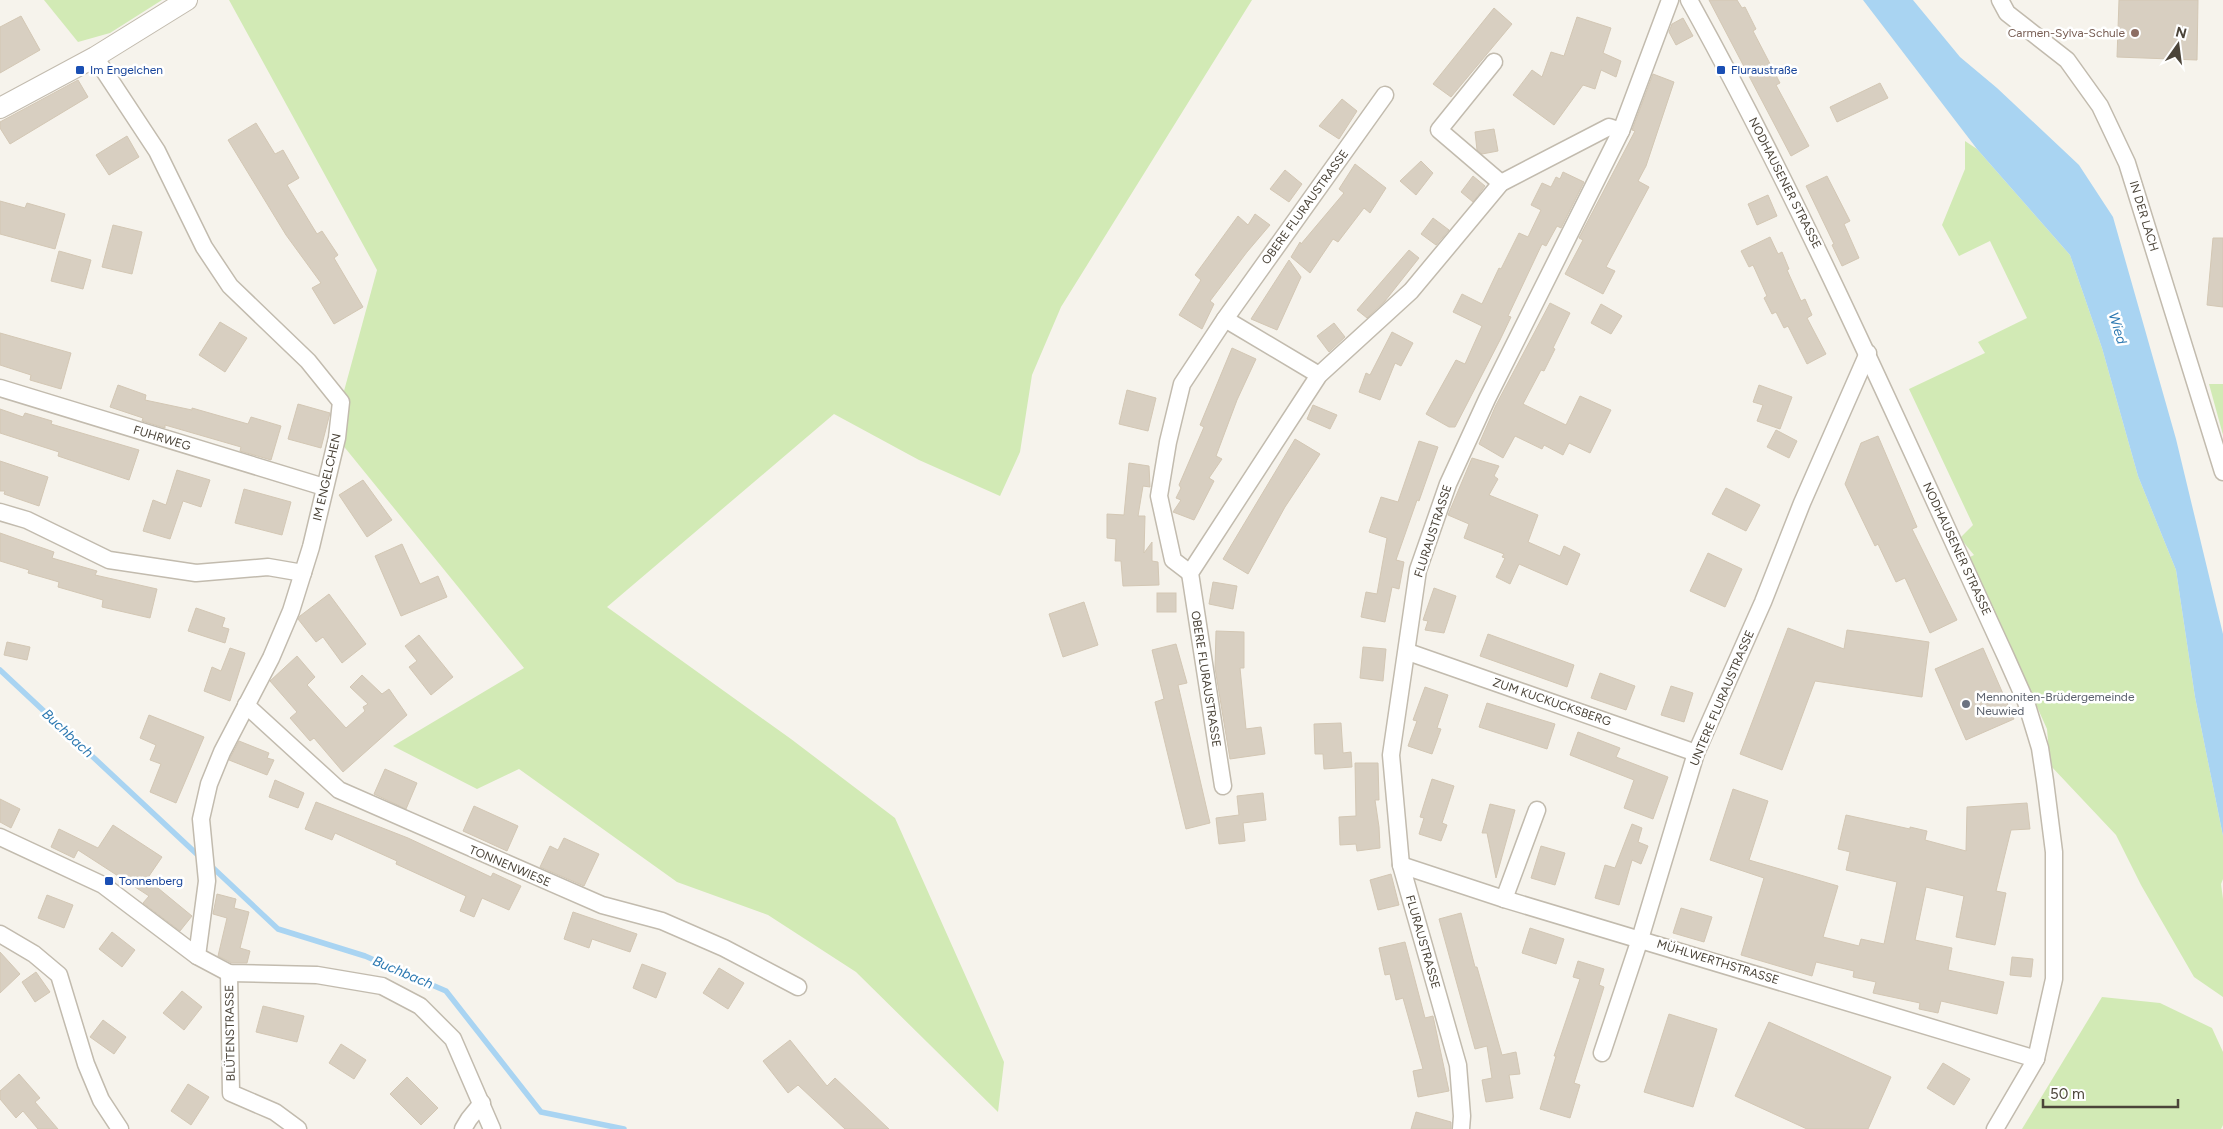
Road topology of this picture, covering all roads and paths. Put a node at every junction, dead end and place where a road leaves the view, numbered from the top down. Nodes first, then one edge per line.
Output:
1 (187, 0) edge
2 (1670, 0) edge
3 (1689, 0) edge
4 (2000, 0) edge
5 (94, 57) junction
6 (1494, 62) dead end
7 (1385, 95) dead end
8 (0, 108) edge
9 (1621, 131) junction
10 (1502, 183) junction
11 (1225, 319) junction
12 (1868, 353) junction
13 (1319, 375) junction
14 (0, 388) edge
15 (2223, 472) edge
16 (324, 487) junction
17 (0, 512) edge
18 (303, 573) junction
19 (1190, 573) junction
20 (1408, 652) junction
21 (246, 705) junction
22 (1696, 753) junction
23 (1223, 786) dead end
24 (1537, 810) dead end
25 (0, 837) edge
26 (1401, 865) junction
27 (1504, 899) junction
28 (0, 934) edge
29 (1640, 939) junction
30 (197, 956) junction
31 (229, 973) junction
32 (798, 987) dead end
33 (1602, 1053) dead end
34 (2036, 1059) junction
35 (482, 1103) junction
36 (120, 1129) edge
37 (298, 1129) edge
38 (464, 1129) edge
39 (492, 1129) edge
40 (1461, 1129) edge
41 (1994, 1129) edge

1 - 5 street
2 - 9 street, FLURAUSTRASSE
3 - 12 street, NODHAUSENER STRASSE
4 - 15 street, IN DER LACH
5 - 8 street
5 - 16 street, IM ENGELCHEN
6 - 10 street
7 - 11 street, OBERE FLURAUSTRASSE
9 - 10 street
9 - 20 street, FLURAUSTRASSE
10 - 13 street
11 - 13 street
11 - 19 street, OBERE FLURAUSTRASSE
12 - 22 street, UNTERE FLURAUSTRASSE
12 - 34 street, NODHAUSENER STRASSE
13 - 19 street
14 - 16 street, FUHRWEG
16 - 18 street, IM ENGELCHEN
17 - 18 street
18 - 21 street, IM ENGELCHEN
19 - 23 street, OBERE FLURAUSTRASSE
20 - 22 street, ZUM KUCKUCKSBERG
20 - 26 street, FLURAUSTRASSE
21 - 30 street, IM ENGELCHEN
21 - 32 street, TONNENWIESE
22 - 29 street, UNTERE FLURAUSTRASSE
24 - 27 street
25 - 30 street
26 - 27 street, MÜHLWERTHSTRASSE
26 - 40 street, FLURAUSTRASSE
27 - 29 street, MÜHLWERTHSTRASSE
28 - 36 street
29 - 33 street, UNTERE FLURAUSTRASSE
29 - 34 street, MÜHLWERTHSTRASSE
30 - 31 street
31 - 35 street
31 - 37 street, BLÜTENSTRASSE
34 - 41 street, NODHAUSENER STRASSE
35 - 38 street
35 - 39 street

